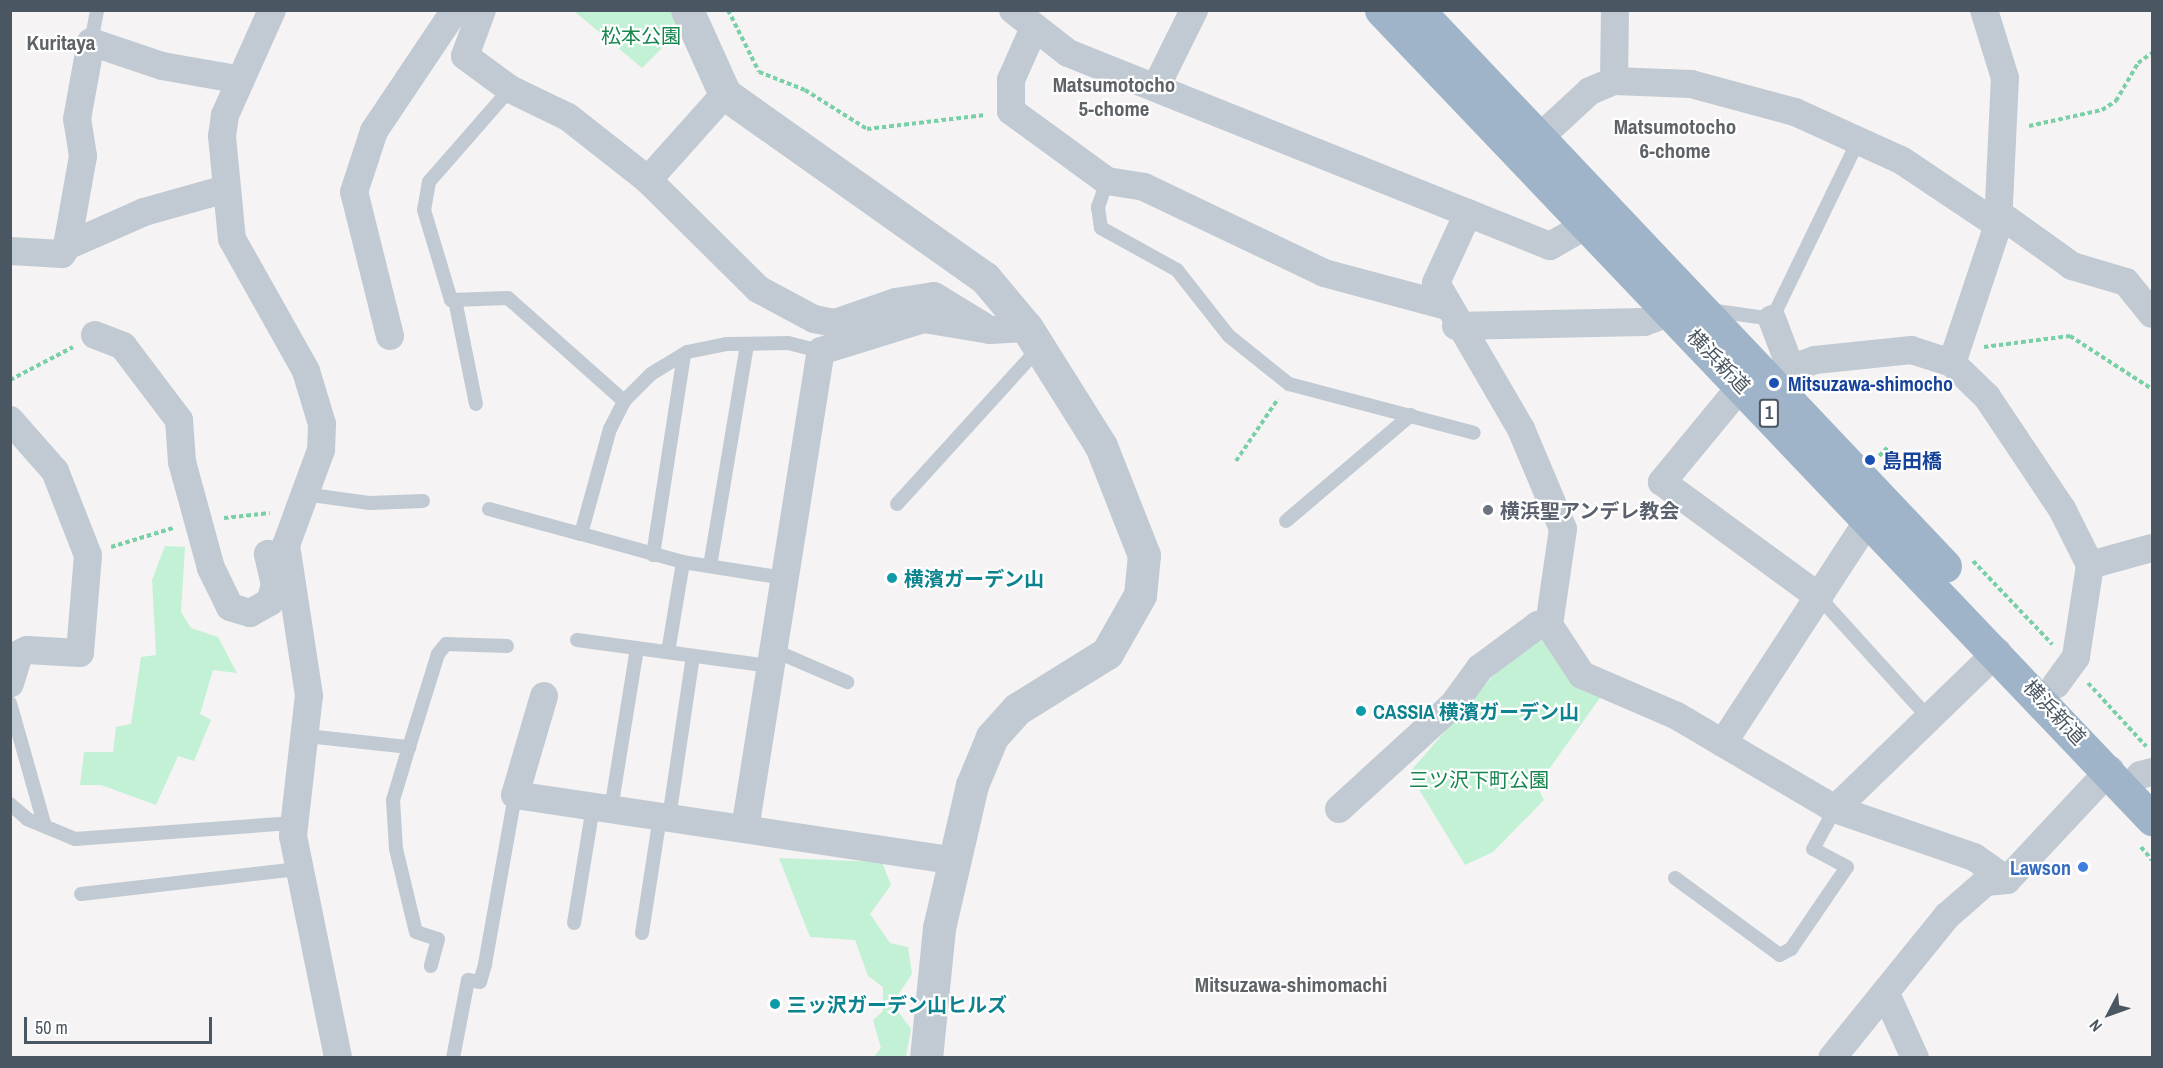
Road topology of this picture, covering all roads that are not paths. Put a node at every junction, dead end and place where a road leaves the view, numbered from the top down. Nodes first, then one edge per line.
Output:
1 (97, 10) edge
2 (272, 10) edge
3 (455, 10) edge
4 (482, 10) edge
5 (687, 10) edge
6 (1194, 10) edge
7 (1381, 10) edge
8 (1418, 10) edge
9 (1615, 10) edge
10 (1984, 10) edge
11 (1024, 19) edge
12 (91, 42) junction
13 (241, 80) junction
14 (1614, 81) junction
15 (1157, 85) junction
16 (510, 89) junction
17 (725, 93) junction
18 (1539, 138) junction
19 (1857, 143) junction
20 (648, 180) junction
21 (1107, 181) junction
22 (226, 189) junction
23 (1468, 213) junction
24 (1594, 216) junction
25 (1998, 219) junction
26 (67, 246) junction
27 (10, 251) edge
28 (455, 300) junction
29 (1687, 310) junction
30 (2152, 314) edge
31 (1451, 316) junction
32 (1772, 319) junction
33 (990, 330) junction
34 (94, 335) road end
35 (390, 336) dead end
36 (1034, 338) junction
37 (747, 344) junction
38 (821, 351) junction
39 (1956, 353) junction
40 (684, 354) junction
41 (1767, 377) junction
42 (624, 400) junction
43 (476, 404) dead end
44 (1411, 415) junction
45 (10, 420) edge
46 (1474, 433) dead end
47 (304, 494) junction
48 (423, 501) dead end
49 (897, 504) dead end
50 (489, 509) dead end
51 (1869, 519) junction
52 (1286, 521) dead end
53 (291, 526) junction
54 (581, 534) junction
55 (2152, 548) edge
56 (653, 555) junction
57 (683, 562) junction
58 (2091, 565) junction
59 (710, 566) junction
60 (784, 578) junction
61 (1819, 597) junction
62 (1549, 625) junction
63 (577, 640) dead end
64 (507, 646) dead end
65 (637, 648) junction
66 (668, 652) junction
67 (1998, 652) junction
68 (693, 656) junction
69 (771, 658) junction
70 (848, 681) dead end
71 (10, 684) edge
72 (2056, 685) junction
73 (544, 696) dead end
74 (10, 702) edge
75 (1929, 717) junction
76 (307, 736) junction
77 (1723, 743) junction
78 (409, 747) junction
79 (2139, 776) edge
80 (515, 795) junction
81 (10, 804) edge
82 (602, 808) junction
83 (1339, 808) dead end
84 (1835, 809) junction
85 (665, 818) junction
86 (2152, 819) edge
87 (44, 823) junction
88 (294, 823) junction
89 (745, 830) junction
90 (955, 861) junction
91 (296, 869) junction
92 (1675, 878) dead end
93 (2007, 880) junction
94 (81, 894) dead end
95 (574, 923) dead end
96 (642, 933) dead end
97 (430, 966) dead end
98 (1887, 996) junction
99 (338, 1058) edge
100 (453, 1058) edge
101 (926, 1058) edge
102 (1832, 1058) edge
103 (1915, 1058) edge

1 - 12 lane
2 - 13 street
3 - 35 street
4 - 16 street
5 - 17 street
6 - 15 street
7 - 24 highway, 横浜新道 / 1
8 - 18 highway, 横浜新道 / 1
9 - 14 street
10 - 25 street
11 - 15 street
11 - 21 street
12 - 13 street
12 - 26 street
13 - 22 street
14 - 18 street
14 - 19 street
15 - 23 street
16 - 20 street
16 - 28 lane
17 - 20 street
17 - 36 street
18 - 24 highway, 横浜新道 / 1
19 - 25 street
19 - 32 lane
20 - 33 street
21 - 31 street
21 - 44 lane
22 - 26 street
22 - 47 street
23 - 24 street
23 - 31 street
24 - 29 highway, 横浜新道 / 1
25 - 30 street
25 - 39 street
26 - 27 street
28 - 42 lane
28 - 43 lane
29 - 31 street
29 - 32 lane
29 - 41 highway, 横浜新道 / 1
31 - 62 street
32 - 41 street
33 - 36 street
33 - 38 street
34 - 53 street
36 - 49 lane
36 - 90 street
37 - 38 lane
37 - 40 lane
37 - 59 lane
38 - 60 street
39 - 41 street
39 - 58 street
40 - 42 lane
40 - 56 lane
41 - 51 highway, 横浜新道 / 1
41 - 61 street
41 - 72 highway, 横浜新道 / 1
42 - 54 lane
44 - 46 lane
44 - 52 lane
45 - 71 street
47 - 48 lane
47 - 53 street
50 - 54 lane
51 - 61 street
51 - 67 highway, 横浜新道 / 1
53 - 76 street
54 - 56 lane
55 - 58 street
56 - 57 lane
57 - 59 lane
57 - 66 lane
58 - 72 street
59 - 60 lane
60 - 69 street
61 - 75 lane
61 - 77 street
62 - 77 street
62 - 83 street
63 - 65 lane
64 - 78 lane
65 - 66 lane
65 - 82 lane
66 - 68 lane
67 - 75 street
67 - 79 highway, 横浜新道 / 1
68 - 69 lane
68 - 85 lane
69 - 70 lane
69 - 89 street
72 - 79 highway, 横浜新道 / 1
73 - 80 street
74 - 87 lane
75 - 84 street
76 - 78 lane
76 - 88 street
77 - 84 street
78 - 97 lane
79 - 86 highway, 横浜新道 / 1
79 - 93 street
80 - 82 street
80 - 100 lane
81 - 87 lane
82 - 85 street
82 - 95 lane
84 - 92 lane
84 - 93 street
85 - 89 street
85 - 96 lane
87 - 88 lane
88 - 91 street
89 - 90 street
90 - 101 street
91 - 94 lane
91 - 99 street
93 - 98 street
98 - 102 street
98 - 103 street

